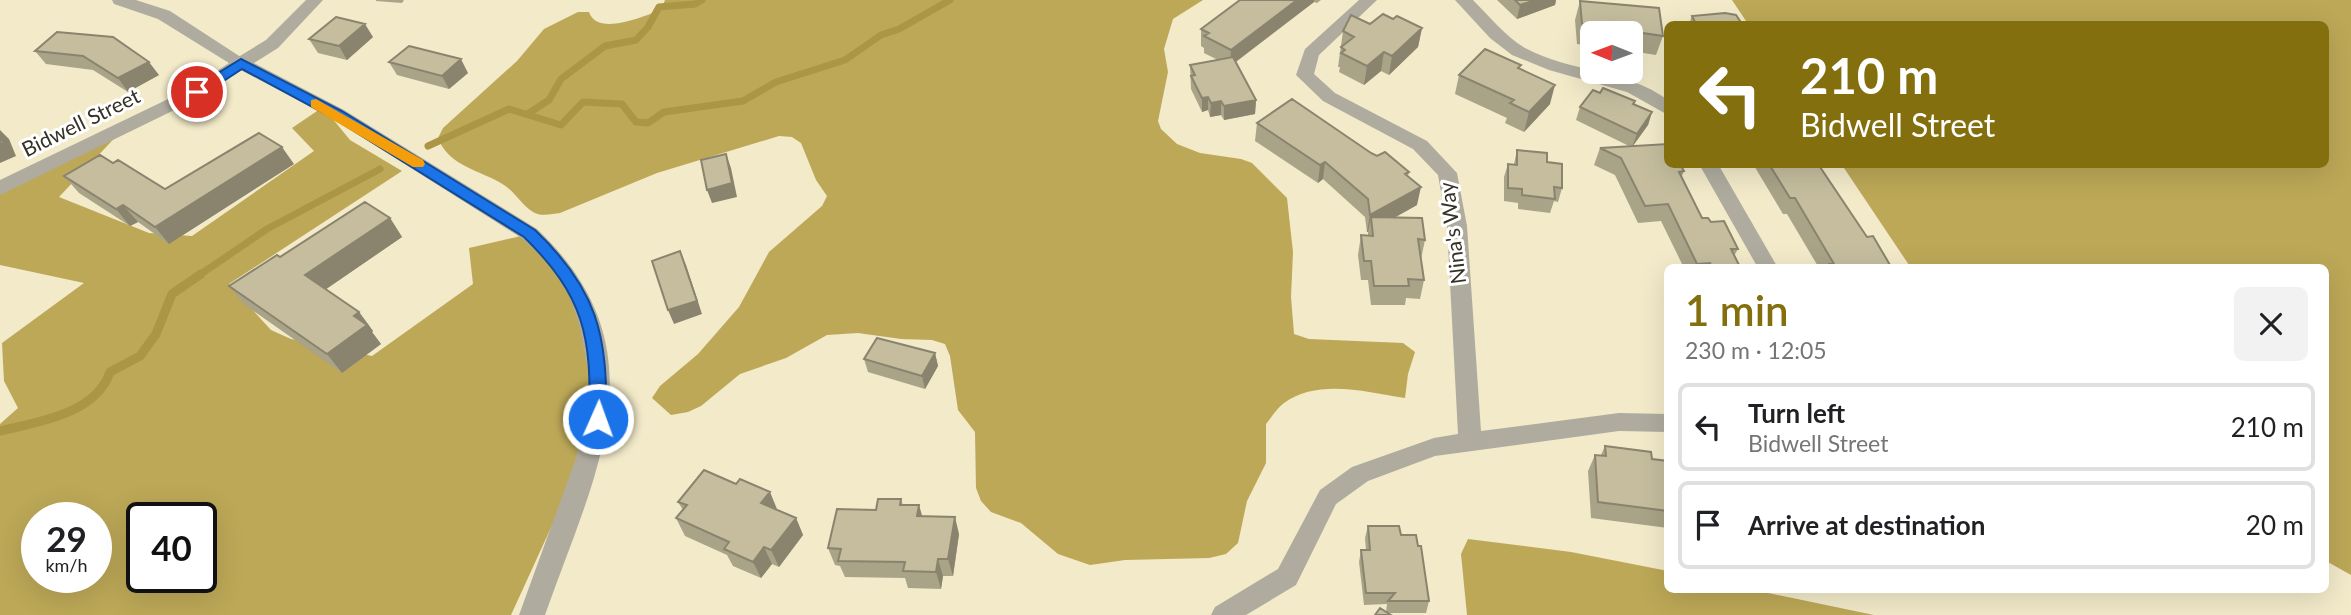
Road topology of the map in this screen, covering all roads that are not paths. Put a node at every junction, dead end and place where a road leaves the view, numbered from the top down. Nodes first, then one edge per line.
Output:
1 (120, 0) edge
2 (315, 0) edge
3 (1368, 0) edge
4 (1463, 0) edge
5 (241, 64) junction
6 (1664, 105) edge
7 (1711, 168) edge
8 (0, 188) edge
9 (1766, 264) edge
10 (1664, 423) edge
11 (1470, 442) junction
12 (532, 615) edge
13 (1224, 615) edge

1 - 5 street
2 - 5 street, Bidwell Street
3 - 11 street, Nina's Way
4 - 6 street
5 - 8 street, Bidwell Street
5 - 12 street
7 - 9 street
10 - 11 street
11 - 13 street

